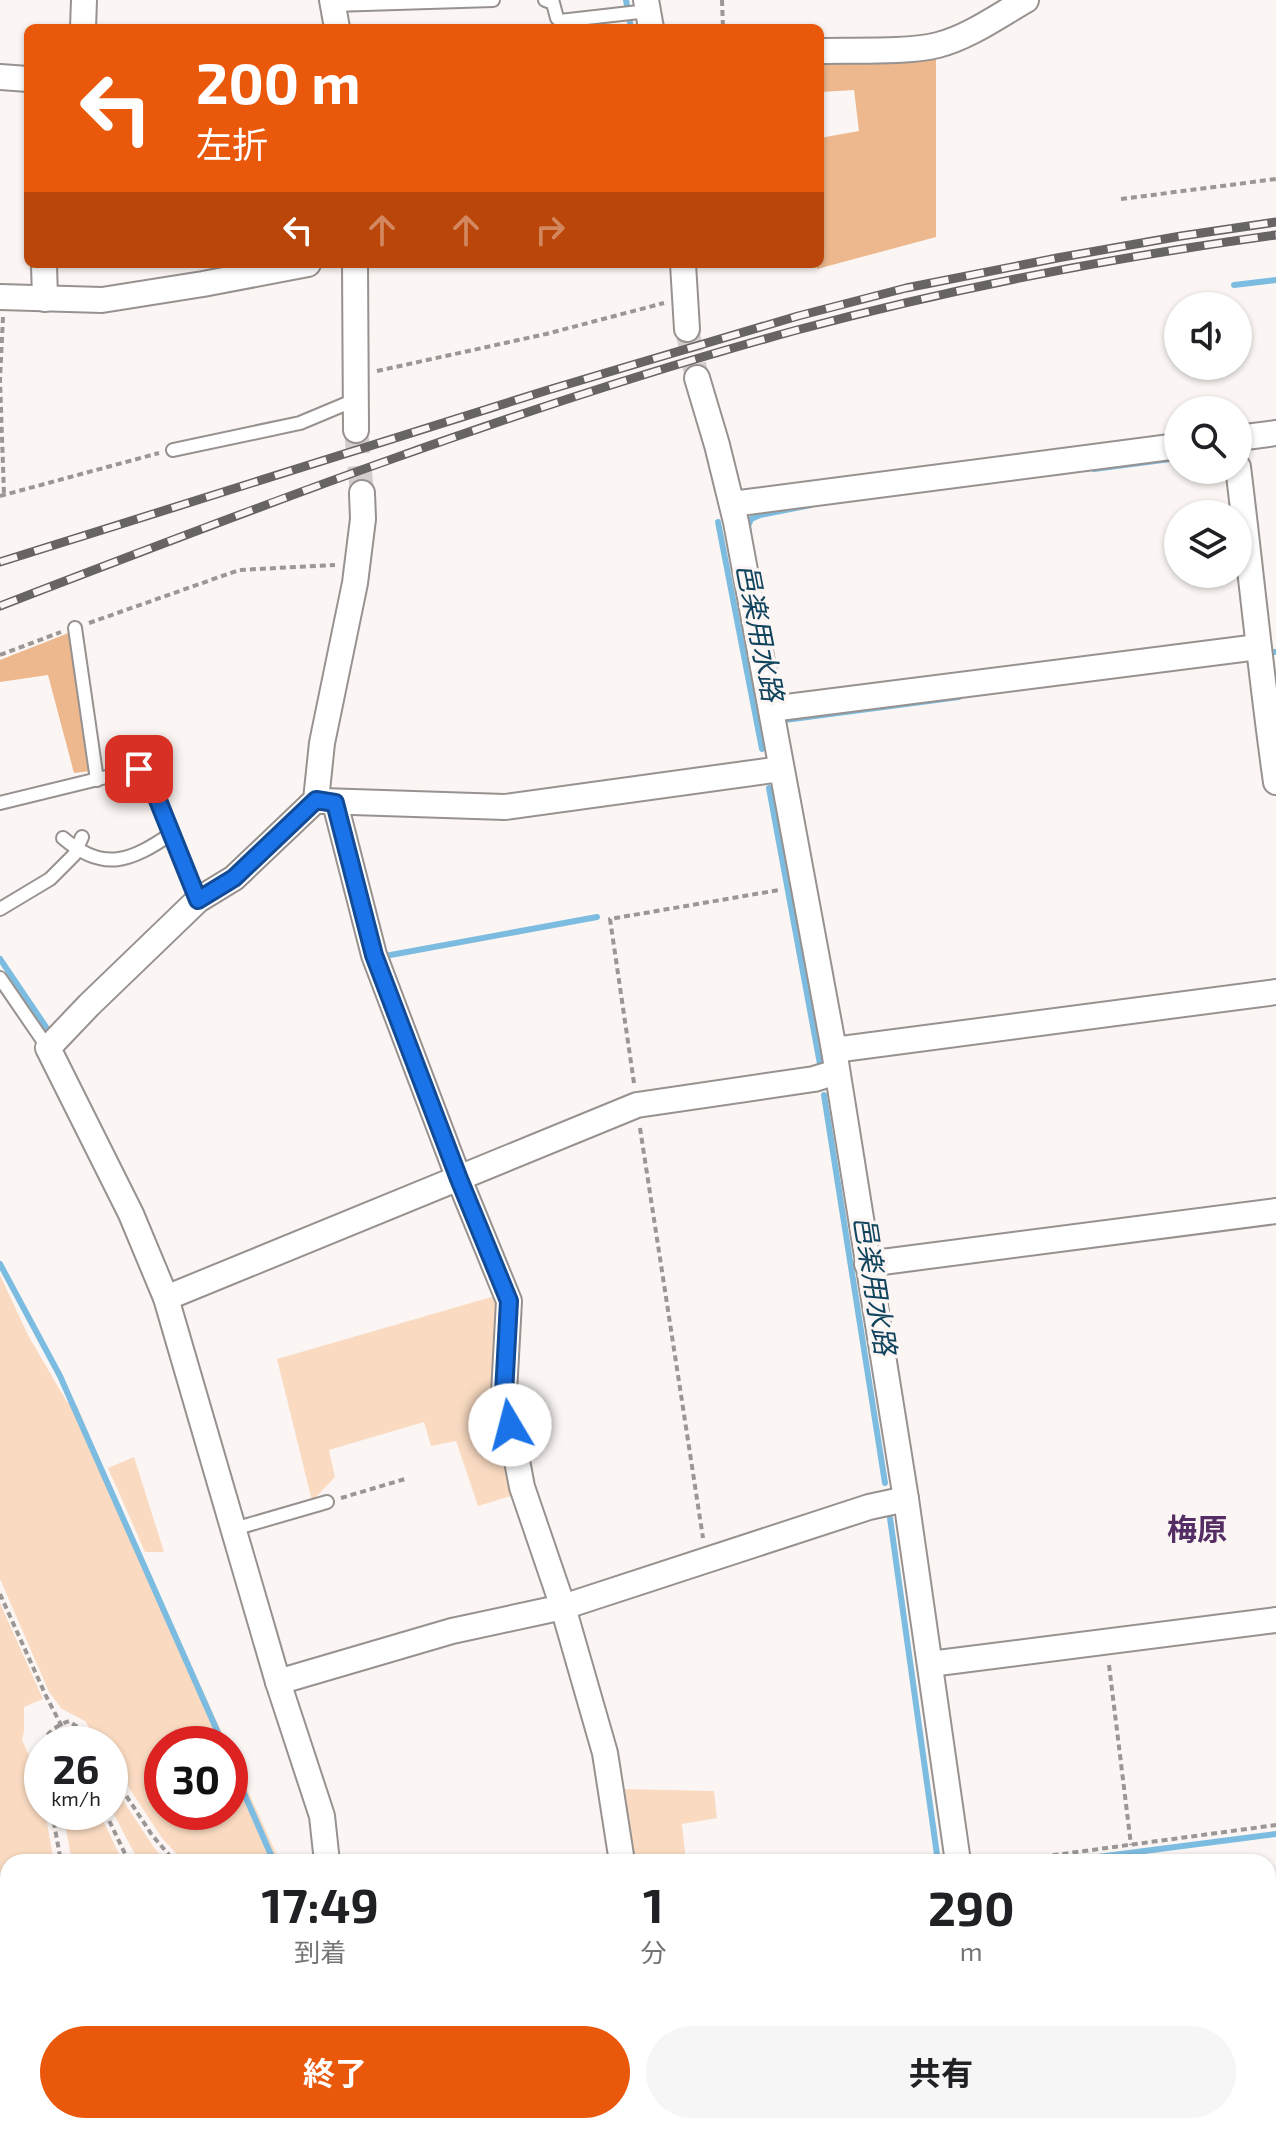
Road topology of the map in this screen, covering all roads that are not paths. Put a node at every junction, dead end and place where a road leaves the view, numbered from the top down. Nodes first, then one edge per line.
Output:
1 (84, 0) edge
2 (493, 0) edge
3 (545, 0) edge
4 (1026, 0) edge
5 (334, 11) edge
6 (648, 13) edge
7 (83, 24) edge
8 (560, 24) edge
9 (824, 51) edge
10 (0, 77) edge
11 (24, 79) edge
12 (44, 268) edge
13 (287, 268) edge
14 (355, 268) edge
15 (683, 268) edge
16 (2, 297) edge
17 (45, 299) junction
18 (687, 329) tunnel mouth
19 (697, 378) tunnel mouth
20 (355, 388) junction
21 (356, 430) tunnel mouth
22 (1276, 433) edge
23 (1252, 436) edge
24 (1164, 448) edge
25 (173, 450) road end
26 (1240, 484) edge
27 (362, 493) tunnel mouth
28 (732, 504) junction
29 (75, 628) road end
30 (1258, 647) junction
31 (771, 709) junction
32 (781, 769) junction
33 (97, 780) junction
34 (1276, 782) edge
35 (325, 802) junction
36 (0, 803) edge
37 (171, 834) junction
38 (63, 838) dead end
39 (79, 843) junction
40 (198, 900) junction
41 (0, 909) edge
42 (0, 978) edge
43 (1276, 992) edge
44 (48, 1048) junction
45 (836, 1061) junction
46 (459, 1179) junction
47 (1276, 1211) edge
48 (867, 1264) junction
49 (166, 1298) junction
50 (906, 1499) junction
51 (327, 1502) road end
52 (234, 1529) junction
53 (563, 1607) junction
54 (1276, 1620) edge
55 (930, 1664) junction
56 (278, 1682) junction
57 (326, 1854) edge
58 (621, 1854) edge
59 (957, 1854) edge

1 - 7 street
2 - 5 lane
3 - 8 lane
4 - 9 street
6 - 8 lane
10 - 11 street
12 - 17 street
13 - 17 street
14 - 20 street
15 - 18 street
16 - 17 street
19 - 28 street
20 - 21 street
20 - 25 lane
22 - 23 street
24 - 28 street
26 - 30 street
27 - 35 street
28 - 31 street
29 - 33 lane
30 - 31 street
30 - 34 street
31 - 32 street
32 - 35 street
32 - 45 street
33 - 36 lane
33 - 37 lane
35 - 40 street
35 - 46 street
37 - 39 lane
37 - 40 lane
38 - 39 lane
39 - 41 lane
40 - 44 street
42 - 44 lane
43 - 45 street
44 - 49 street
45 - 46 street
45 - 48 street
46 - 49 street
46 - 53 street
47 - 48 street
48 - 50 street
49 - 52 street
50 - 53 street
50 - 55 street
51 - 52 lane
52 - 56 street
53 - 56 street
53 - 58 street
54 - 55 street
55 - 59 street
56 - 57 street

